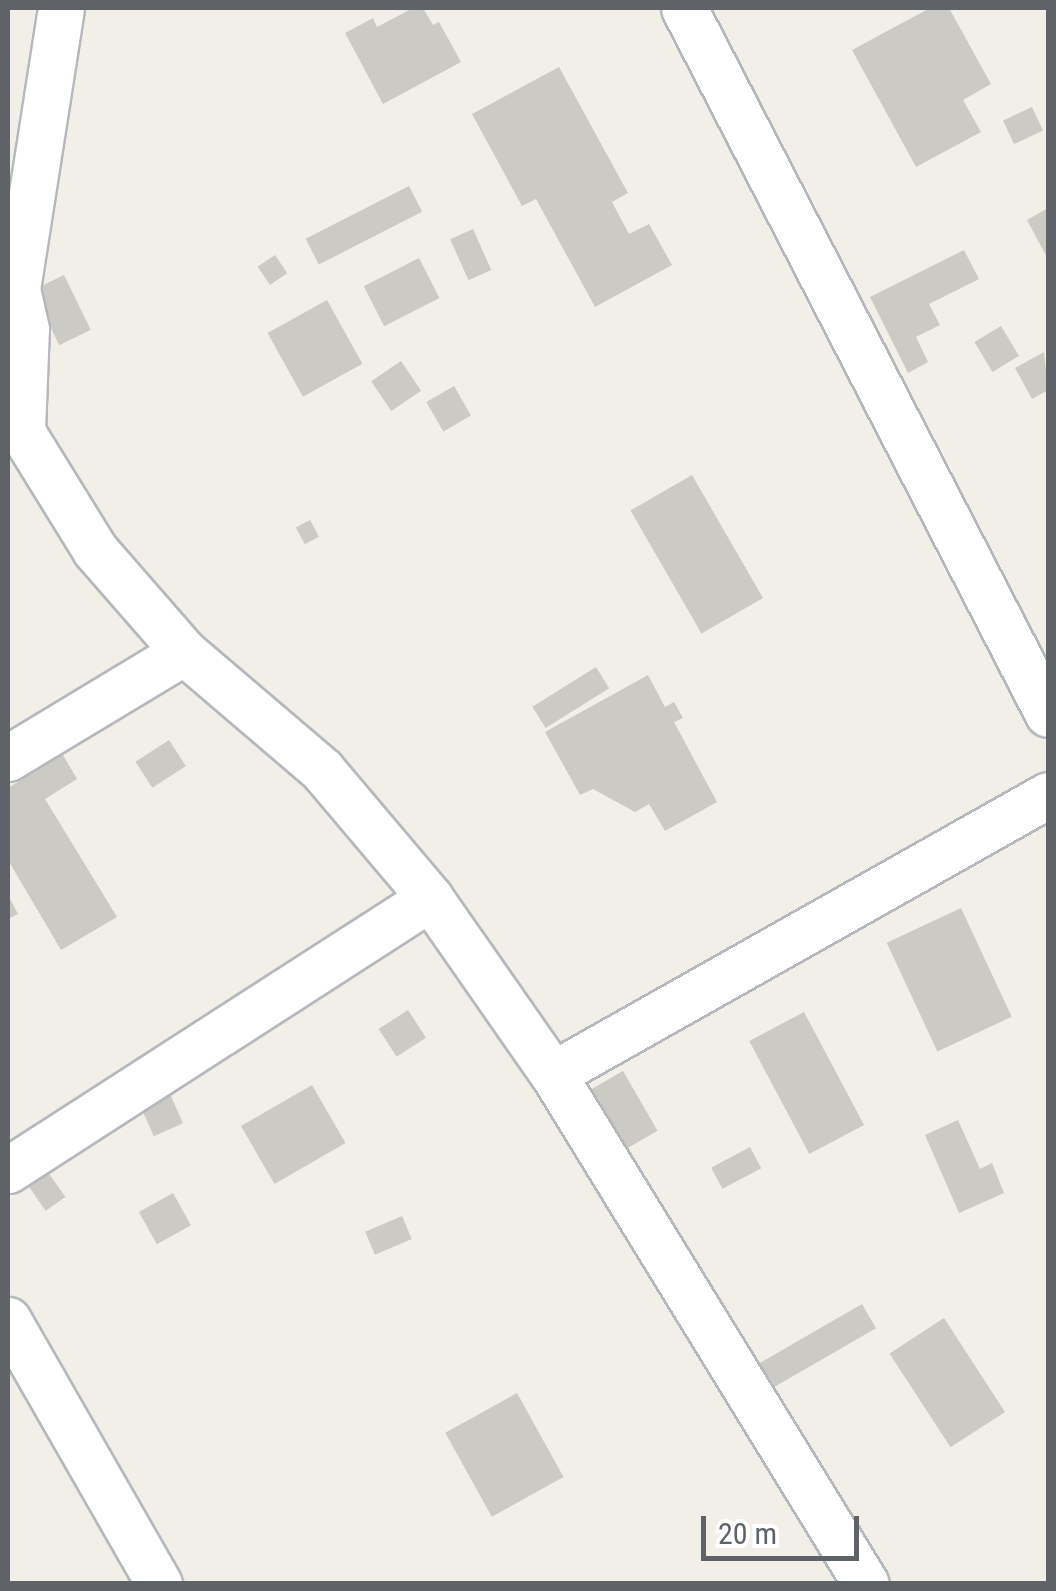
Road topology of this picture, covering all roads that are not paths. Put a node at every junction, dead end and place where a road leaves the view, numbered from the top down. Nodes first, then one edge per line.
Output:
1 (60, 8) edge
2 (684, 8) edge
3 (15, 420) edge
4 (184, 652) junction
5 (1048, 714) edge
6 (8, 758) edge
7 (1048, 795) edge
8 (430, 898) junction
9 (553, 1074) junction
10 (8, 1170) edge
11 (8, 1320) edge
12 (159, 1584) edge
13 (866, 1584) edge

1 - 3 street
2 - 5 street
3 - 4 street
4 - 6 street
4 - 8 street
7 - 9 street
8 - 9 street
8 - 10 street
9 - 13 street
11 - 12 street

